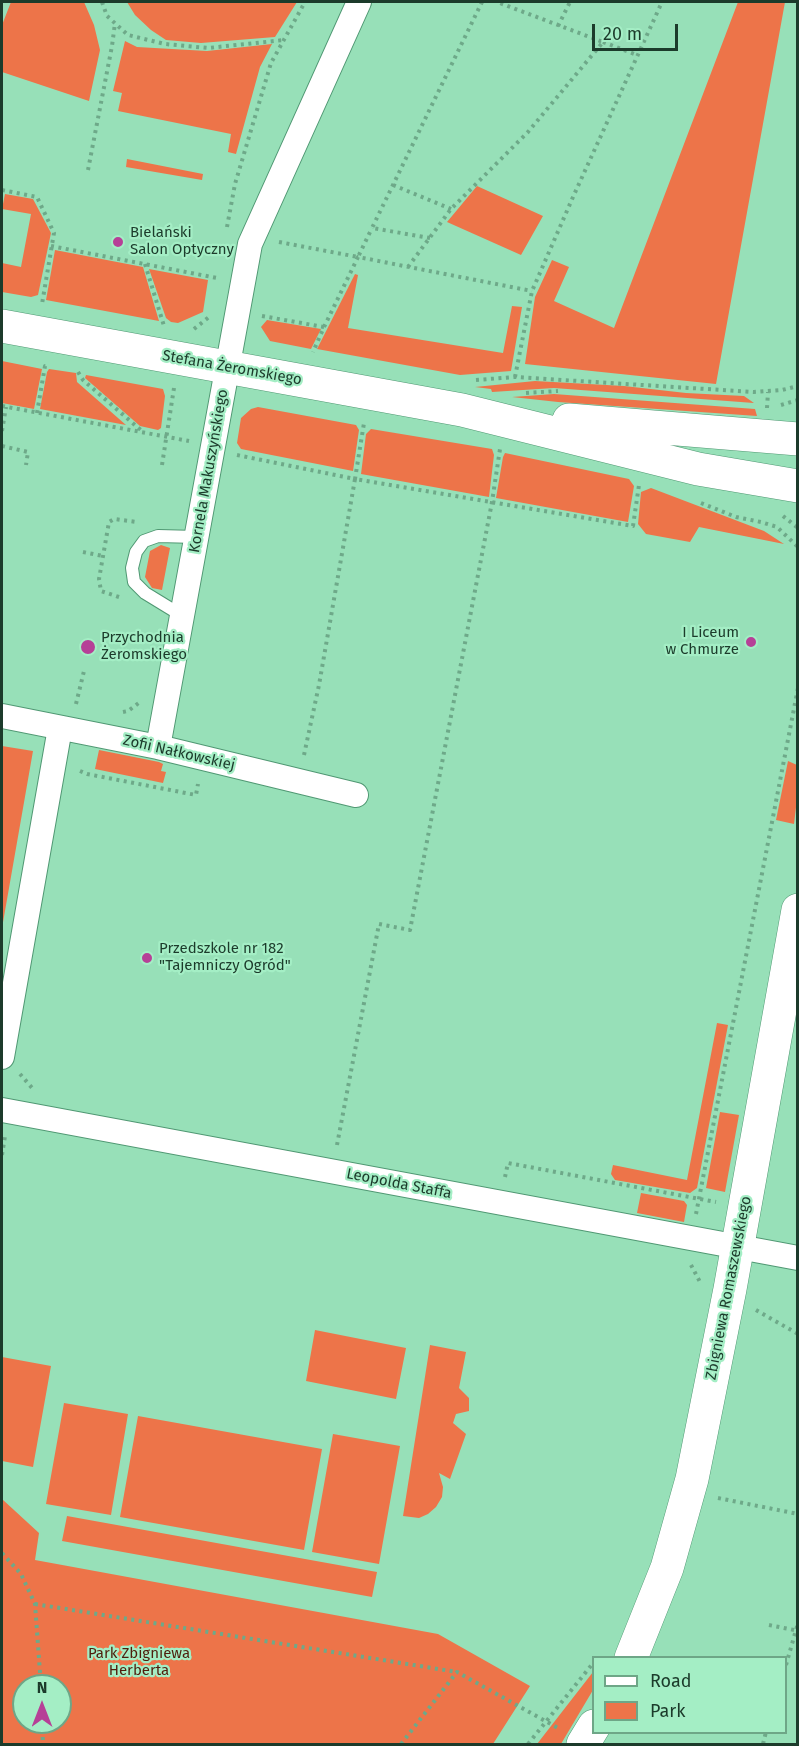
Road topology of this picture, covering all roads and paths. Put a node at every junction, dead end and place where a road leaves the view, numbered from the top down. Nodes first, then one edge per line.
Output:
1 (102, 2) edge
2 (305, 2) edge
3 (359, 2) edge
4 (482, 2) edge
5 (497, 2) edge
6 (570, 2) edge
7 (662, 2) edge
8 (115, 23) junction
9 (558, 26) junction
10 (284, 40) junction
11 (603, 42) junction
12 (637, 55) junction
13 (88, 170) dead end
14 (393, 185) junction
15 (2, 190) edge
16 (451, 209) junction
17 (372, 228) junction
18 (226, 232) dead end
19 (430, 238) junction
20 (279, 242) dead end
21 (51, 246) junction
22 (358, 257) junction
23 (145, 264) junction
24 (408, 267) junction
25 (215, 287) dead end
26 (532, 291) junction
27 (42, 304) dead end
28 (258, 316) dead end
29 (216, 317) dead end
30 (2, 326) edge
31 (164, 327) dead end
32 (324, 327) junction
33 (184, 330) dead end
34 (302, 350) dead end
35 (313, 352) junction
36 (324, 354) dead end
37 (228, 367) junction
38 (56, 368) dead end
39 (67, 370) dead end
40 (78, 372) junction
41 (88, 374) dead end
42 (515, 377) junction
43 (175, 381) dead end
44 (798, 386) edge
45 (164, 387) dead end
46 (174, 388) junction
47 (181, 390) dead end
48 (466, 395) junction
49 (798, 400) edge
50 (788, 403) dead end
51 (4, 406) edge
52 (37, 413) junction
53 (364, 423) dead end
54 (2, 431) edge
55 (145, 434) junction
56 (166, 438) junction
57 (798, 439) edge
58 (194, 442) dead end
59 (2, 446) edge
60 (500, 449) dead end
61 (230, 454) dead end
62 (26, 465) dead end
63 (162, 465) dead end
64 (356, 478) junction
65 (640, 478) dead end
66 (798, 486) edge
67 (492, 502) junction
68 (778, 514) dead end
69 (798, 528) edge
70 (197, 537) junction
71 (83, 552) dead end
72 (103, 556) dead end
73 (181, 615) junction
74 (84, 671) dead end
75 (798, 688) edge
76 (147, 697) dead end
77 (119, 713) dead end
78 (2, 716) edge
79 (67, 719) junction
80 (158, 747) junction
81 (302, 762) dead end
82 (356, 795) dead end
83 (798, 910) edge
84 (12, 1060) edge
85 (34, 1091) dead end
86 (4, 1120) edge
87 (335, 1153) dead end
88 (2, 1155) edge
89 (504, 1183) dead end
90 (699, 1199) junction
91 (690, 1239) junction
92 (737, 1247) junction
93 (798, 1258) edge
94 (701, 1283) dead end
95 (752, 1308) dead end
96 (798, 1334) edge
97 (714, 1497) dead end
98 (798, 1514) edge
99 (2, 1553) edge
100 (34, 1604) junction
101 (798, 1623) edge
102 (769, 1625) dead end
103 (794, 1630) dead end
104 (632, 1656) edge
105 (787, 1662) edge
106 (592, 1664) edge
107 (457, 1672) junction
108 (40, 1674) edge
109 (546, 1721) junction
110 (592, 1729) edge
111 (401, 1744) edge
112 (528, 1744) edge
113 (583, 1744) edge

1 - 8 path
2 - 10 path
3 - 37 street, Kornela Makuszyńskiego
4 - 14 path
5 - 9 path
6 - 9 path
7 - 12 path
8 - 10 path
8 - 13 path
9 - 11 path
10 - 18 path
11 - 12 path
11 - 16 path
12 - 26 path
14 - 16 path
14 - 17 path
15 - 21 path
16 - 19 path
17 - 19 path
17 - 22 path
19 - 24 path
20 - 22 path
21 - 23 path
21 - 27 path
22 - 24 path
22 - 32 path
23 - 25 path
23 - 31 path
24 - 26 path
26 - 42 path
28 - 32 path
29 - 33 path
30 - 37 main road, Stefana Żeromskiego
32 - 35 path
34 - 35 path
35 - 36 path
37 - 48 main road, Stefana Żeromskiego
37 - 70 street, Kornela Makuszyńskiego
38 - 52 path
39 - 40 path
40 - 41 path
40 - 55 path
42 - 44 path
42 - 48 path
43 - 46 path
45 - 46 path
46 - 47 path
46 - 56 path
48 - 57 main road, Stefana Żeromskiego
48 - 66 main road, Stefana Żeromskiego
49 - 50 path
51 - 52 path
51 - 54 path
52 - 55 path
53 - 64 path
55 - 56 path
56 - 58 path
56 - 63 path
59 - 62 path
60 - 67 path
61 - 64 path
64 - 67 path
64 - 81 path
65 - 67 path
67 - 87 path
68 - 69 path
70 - 73 street, Kornela Makuszyńskiego
70 - 73 lane
71 - 72 path
73 - 80 street, Kornela Makuszyńskiego
74 - 79 path
75 - 90 path
76 - 77 path
78 - 79 street, Zofii Nałkowskiej
79 - 80 street, Zofii Nałkowskiej
79 - 84 street
80 - 82 street, Zofii Nałkowskiej
83 - 92 main road, Zbigniewa Romaszewskiego
84 - 85 path
86 - 88 path
86 - 91 street, Leopolda Staffa
89 - 90 path
90 - 91 path
91 - 92 street, Leopolda Staffa
91 - 94 path
92 - 93 street, Leopolda Staffa
92 - 104 main road, Zbigniewa Romaszewskiego
95 - 96 path
97 - 98 path
99 - 100 path
100 - 107 path
100 - 108 path
101 - 105 path
102 - 103 path
106 - 109 path
107 - 109 path
107 - 111 path
109 - 112 path
110 - 113 main road

